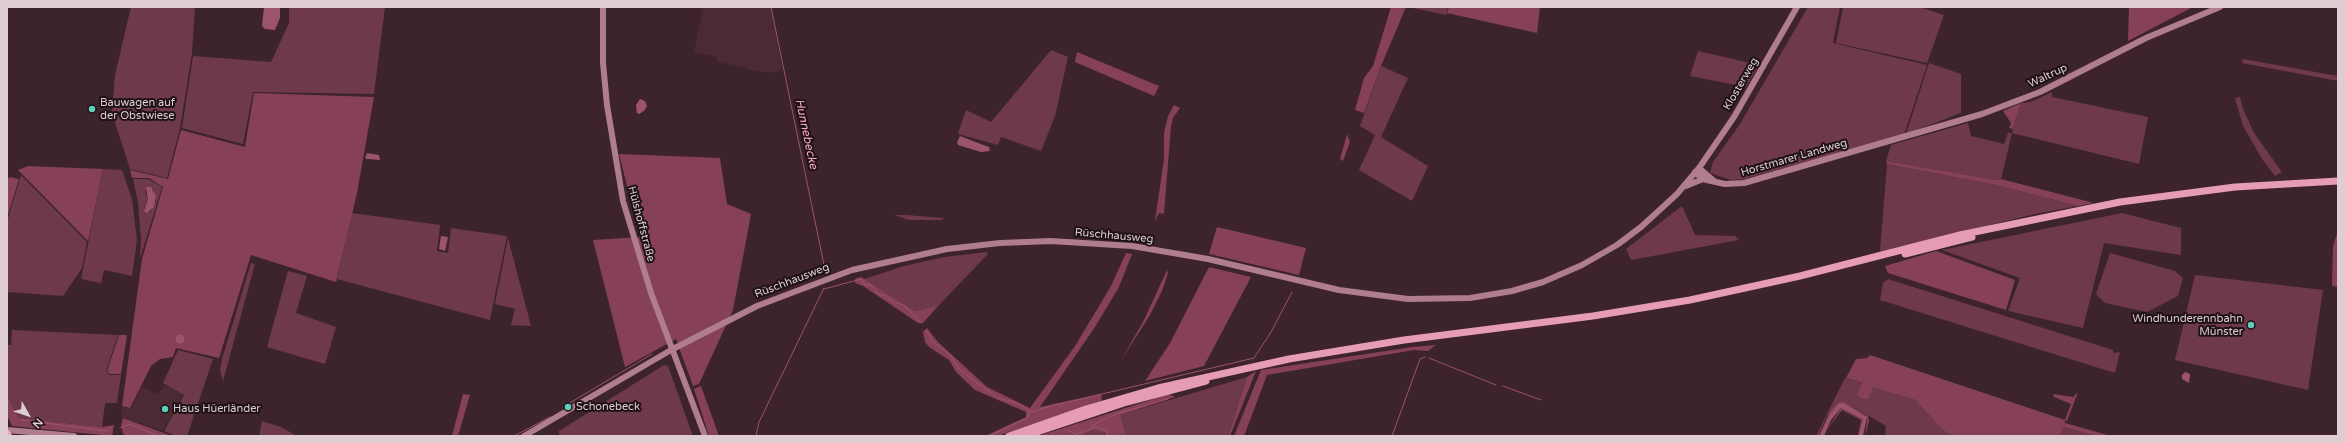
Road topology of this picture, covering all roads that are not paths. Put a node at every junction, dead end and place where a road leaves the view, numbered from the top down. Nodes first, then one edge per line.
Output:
1 (603, 7) edge
2 (1798, 7) edge
3 (2220, 7) edge
4 (1877, 145) joint
5 (1697, 170) junction
6 (1703, 179) junction
7 (2338, 181) edge
8 (1716, 182) junction
9 (2338, 185) edge
10 (1679, 191) junction
11 (671, 350) junction
12 (1262, 366) junction
13 (7, 430) edge
14 (74, 436) edge
15 (524, 436) edge
16 (705, 436) edge
17 (1009, 436) edge
18 (1024, 436) edge

1 - 11 main road, Hülshoffstraße
2 - 5 main road, Klosterweg
3 - 4 main road, Waltrup
4 - 8 main road, Horstmarer Landweg
5 - 6 main road, Horstmarer Landweg
5 - 8 main road, Horstmarer Landweg
5 - 10 main road, Rüschhausweg
6 - 8 main road, Horstmarer Landweg
6 - 10 main road
7 - 12 highway
9 - 12 highway
10 - 11 main road, Rüschhausweg
11 - 15 main road, Rüschhausweg
11 - 16 main road, Hülshoffstraße
12 - 17 highway
12 - 18 highway
13 - 14 main road

